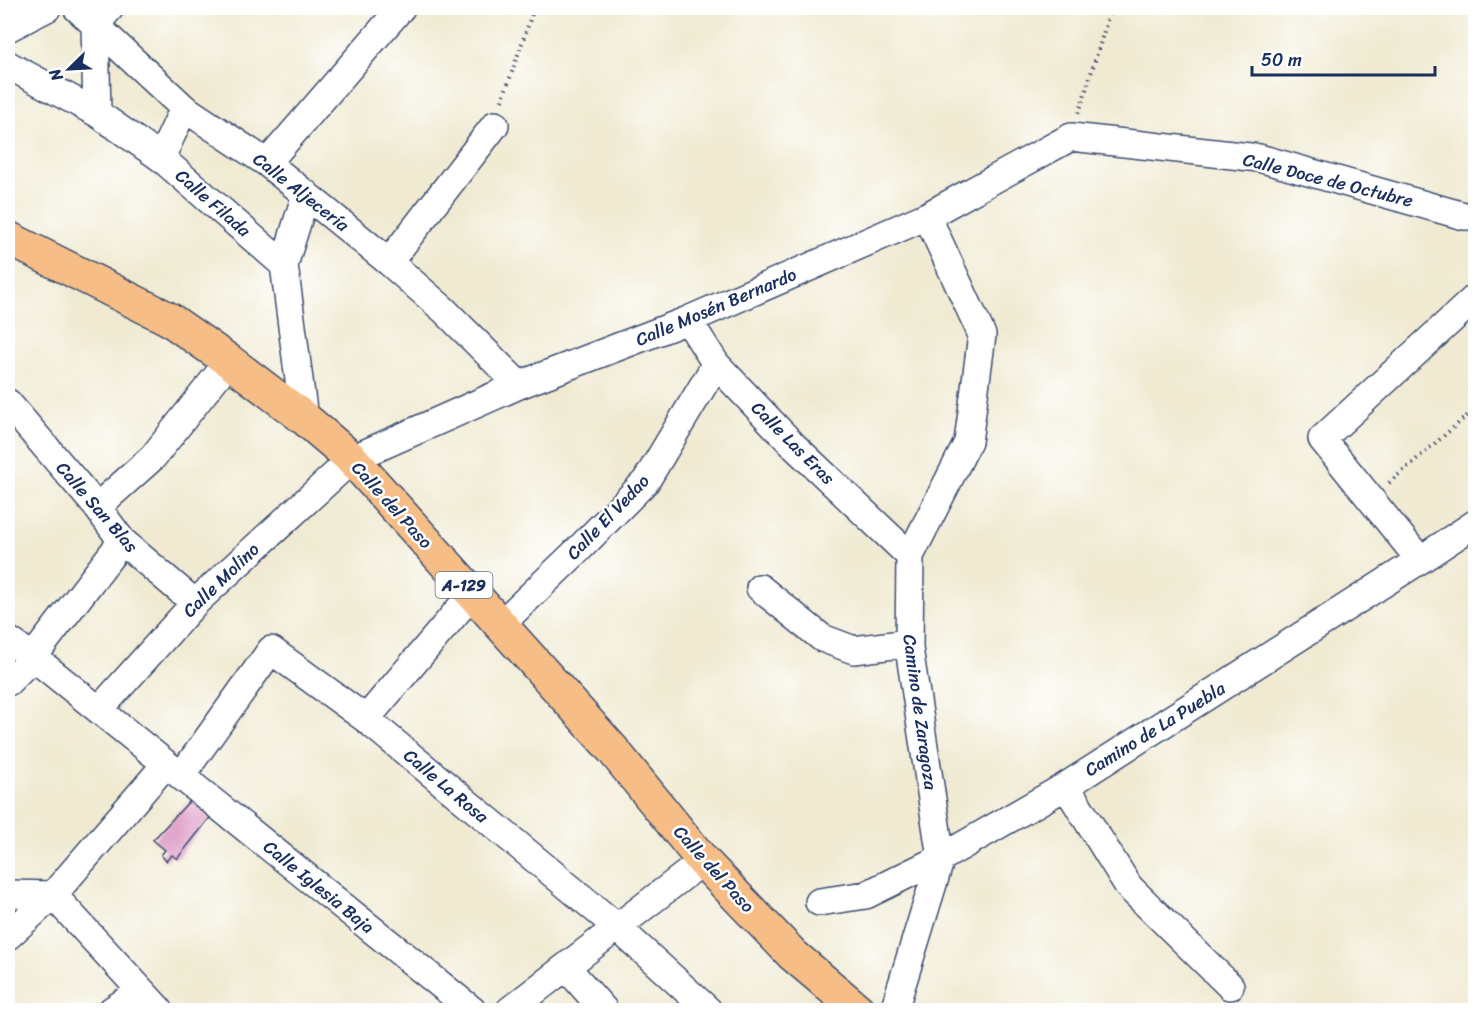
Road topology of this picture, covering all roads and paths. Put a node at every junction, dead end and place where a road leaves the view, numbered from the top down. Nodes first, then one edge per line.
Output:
1 (46, 8) edge
2 (400, 8) edge
3 (534, 8) edge
4 (1103, 8) edge
5 (1111, 10) edge
6 (94, 13) edge
7 (8, 28) edge
8 (8, 65) edge
9 (184, 108) junction
10 (97, 113) junction
11 (495, 125) joint
12 (1071, 137) junction
13 (161, 158) junction
14 (267, 163) junction
15 (306, 194) junction
16 (927, 216) junction
17 (1476, 216) edge
18 (8, 238) edge
19 (389, 262) junction
20 (284, 265) junction
21 (1476, 297) edge
22 (688, 320) junction
23 (229, 361) junction
24 (716, 364) junction
25 (519, 385) junction
26 (8, 403) edge
27 (1476, 408) edge
28 (304, 418) junction
29 (352, 459) junction
30 (1371, 499) junction
31 (97, 507) junction
32 (1476, 523) edge
33 (122, 541) junction
34 (910, 556) junction
35 (1420, 560) junction
36 (760, 588) dead end
37 (472, 594) junction
38 (195, 603) junction
39 (500, 625) junction
40 (8, 639) edge
41 (909, 643) junction
42 (33, 657) junction
43 (8, 682) edge
44 (99, 710) junction
45 (366, 719) junction
46 (173, 770) junction
47 (1066, 786) junction
48 (941, 858) junction
49 (703, 861) junction
50 (8, 894) edge
51 (54, 895) junction
52 (819, 902) dead end
53 (617, 927) junction
54 (8, 936) edge
55 (566, 967) junction
56 (1230, 986) dead end
57 (141, 991) junction
58 (112, 1011) edge
59 (159, 1011) edge
60 (472, 1011) edge
61 (510, 1011) edge
62 (604, 1011) edge
63 (708, 1011) edge
64 (858, 1011) edge
65 (894, 1011) edge

1 - 7 street
2 - 14 street
3 - 11 path
4 - 5 path
5 - 12 path
6 - 9 street, Calle Aljecería
6 - 10 street
8 - 10 street, Calle Filada
9 - 13 street
9 - 14 street, Calle Aljecería
10 - 13 street, Calle Filada
11 - 19 street
12 - 16 street, Calle Mosén Bernardo
12 - 17 street, Calle Doce de Octubre
13 - 20 street, Calle Filada
14 - 15 street, Calle Aljecería
15 - 19 street, Calle Aljecería
15 - 20 street
16 - 22 street, Calle Mosén Bernardo
16 - 34 street, Camino de Zaragoza
18 - 23 main road, Calle del Paso / A-129
19 - 25 street, Calle Aljecería
20 - 28 street
21 - 30 street
22 - 24 street, Calle Las Eras
22 - 25 street, Calle Mosén Bernardo
23 - 28 main road, Calle del Paso / A-129
23 - 31 street
24 - 34 street, Calle Las Eras
24 - 39 street, Calle El Vedao
25 - 29 street, Calle Mosén Bernardo
26 - 31 street, Calle San Blas
27 - 30 path
28 - 29 main road, Calle del Paso / A-129
29 - 37 main road, Calle del Paso / A-129
29 - 38 street, Calle Molino
30 - 35 street
31 - 33 street, Calle San Blas
32 - 35 street, Camino de La Puebla
33 - 38 street, Calle San Blas
33 - 42 street
34 - 41 street, Camino de Zaragoza
35 - 47 street, Camino de La Puebla
36 - 41 street
37 - 39 main road, Calle del Paso / A-129
37 - 45 street
38 - 44 street, Calle Molino
39 - 49 main road, Calle del Paso / A-129
40 - 42 street, Calle Iglesia Baja
41 - 48 street, Camino de Zaragoza
42 - 43 street
42 - 44 street, Calle Iglesia Baja
44 - 46 street, Calle Iglesia Baja
45 - 46 street, Calle La Rosa
45 - 53 street, Calle La Rosa
46 - 51 street
46 - 60 street, Calle Iglesia Baja
47 - 48 street, Camino de La Puebla
47 - 56 street
48 - 52 street, Camino de La Puebla
48 - 65 street, Camino de Zaragoza
49 - 53 street
49 - 64 main road, Calle del Paso / A-129
50 - 51 street
51 - 54 street
51 - 57 street
53 - 55 street
53 - 63 street, Calle La Rosa
55 - 61 street
55 - 62 street
57 - 58 street
57 - 59 street

